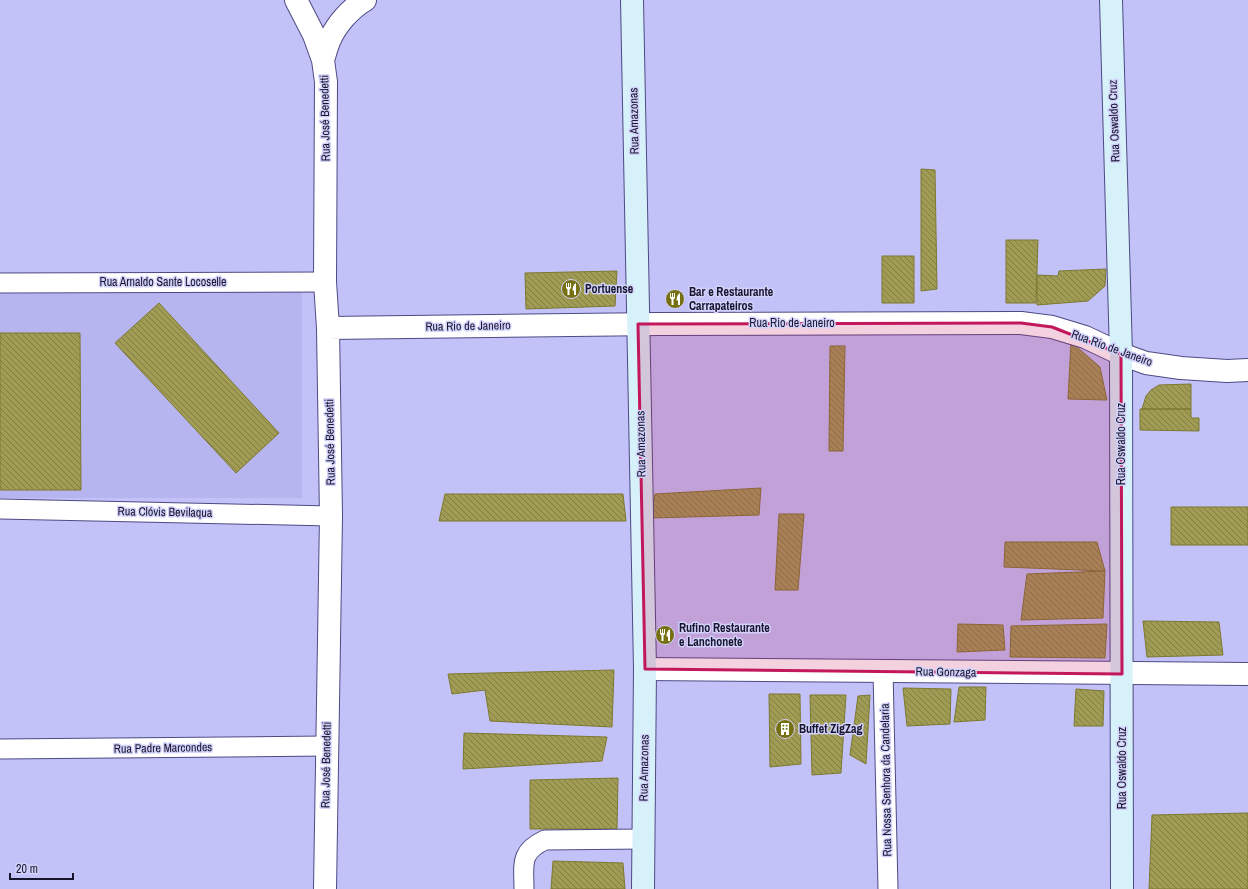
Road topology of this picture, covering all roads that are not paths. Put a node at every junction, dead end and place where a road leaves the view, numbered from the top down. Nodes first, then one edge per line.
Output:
1 (296, 0) edge
2 (365, 0) edge
3 (632, 0) edge
4 (1111, 0) edge
5 (322, 60) junction
6 (325, 282) junction
7 (0, 283) edge
8 (638, 324) junction
9 (328, 328) junction
10 (1121, 354) junction
11 (1248, 370) edge
12 (0, 509) edge
13 (331, 516) junction
14 (645, 669) junction
15 (884, 671) junction
16 (1122, 674) junction
17 (1248, 674) edge
18 (326, 746) junction
19 (0, 749) edge
20 (643, 839) junction
21 (325, 889) edge
22 (524, 889) edge
23 (643, 889) edge
24 (888, 889) edge
25 (1122, 889) edge

1 - 5 street, Rua José Benedetti
2 - 5 street
3 - 8 main road, Rua Amazonas
4 - 10 main road, Rua Oswaldo Cruz
5 - 6 street, Rua José Benedetti
6 - 7 street, Rua Arnaldo Sante Locoselle
6 - 9 street, Rua José Benedetti
8 - 9 street, Rua Rio de Janeiro
8 - 10 street, Rua Rio de Janeiro
8 - 14 main road, Rua Amazonas
9 - 13 street, Rua José Benedetti
10 - 11 street, Rua Rio de Janeiro
10 - 16 main road, Rua Oswaldo Cruz
12 - 13 street, Rua Clóvis Bevilaqua
13 - 18 street, Rua José Benedetti
14 - 15 street, Rua Gonzaga
14 - 20 main road, Rua Amazonas
15 - 16 street, Rua Gonzaga
15 - 24 street, Rua Nossa Senhora da Candelaria
16 - 17 street, Rua Gonzaga
16 - 25 main road, Rua Oswaldo Cruz
18 - 19 street, Rua Padre Marcondes
18 - 21 street, Rua José Benedetti
20 - 22 street
20 - 23 main road, Rua Amazonas

